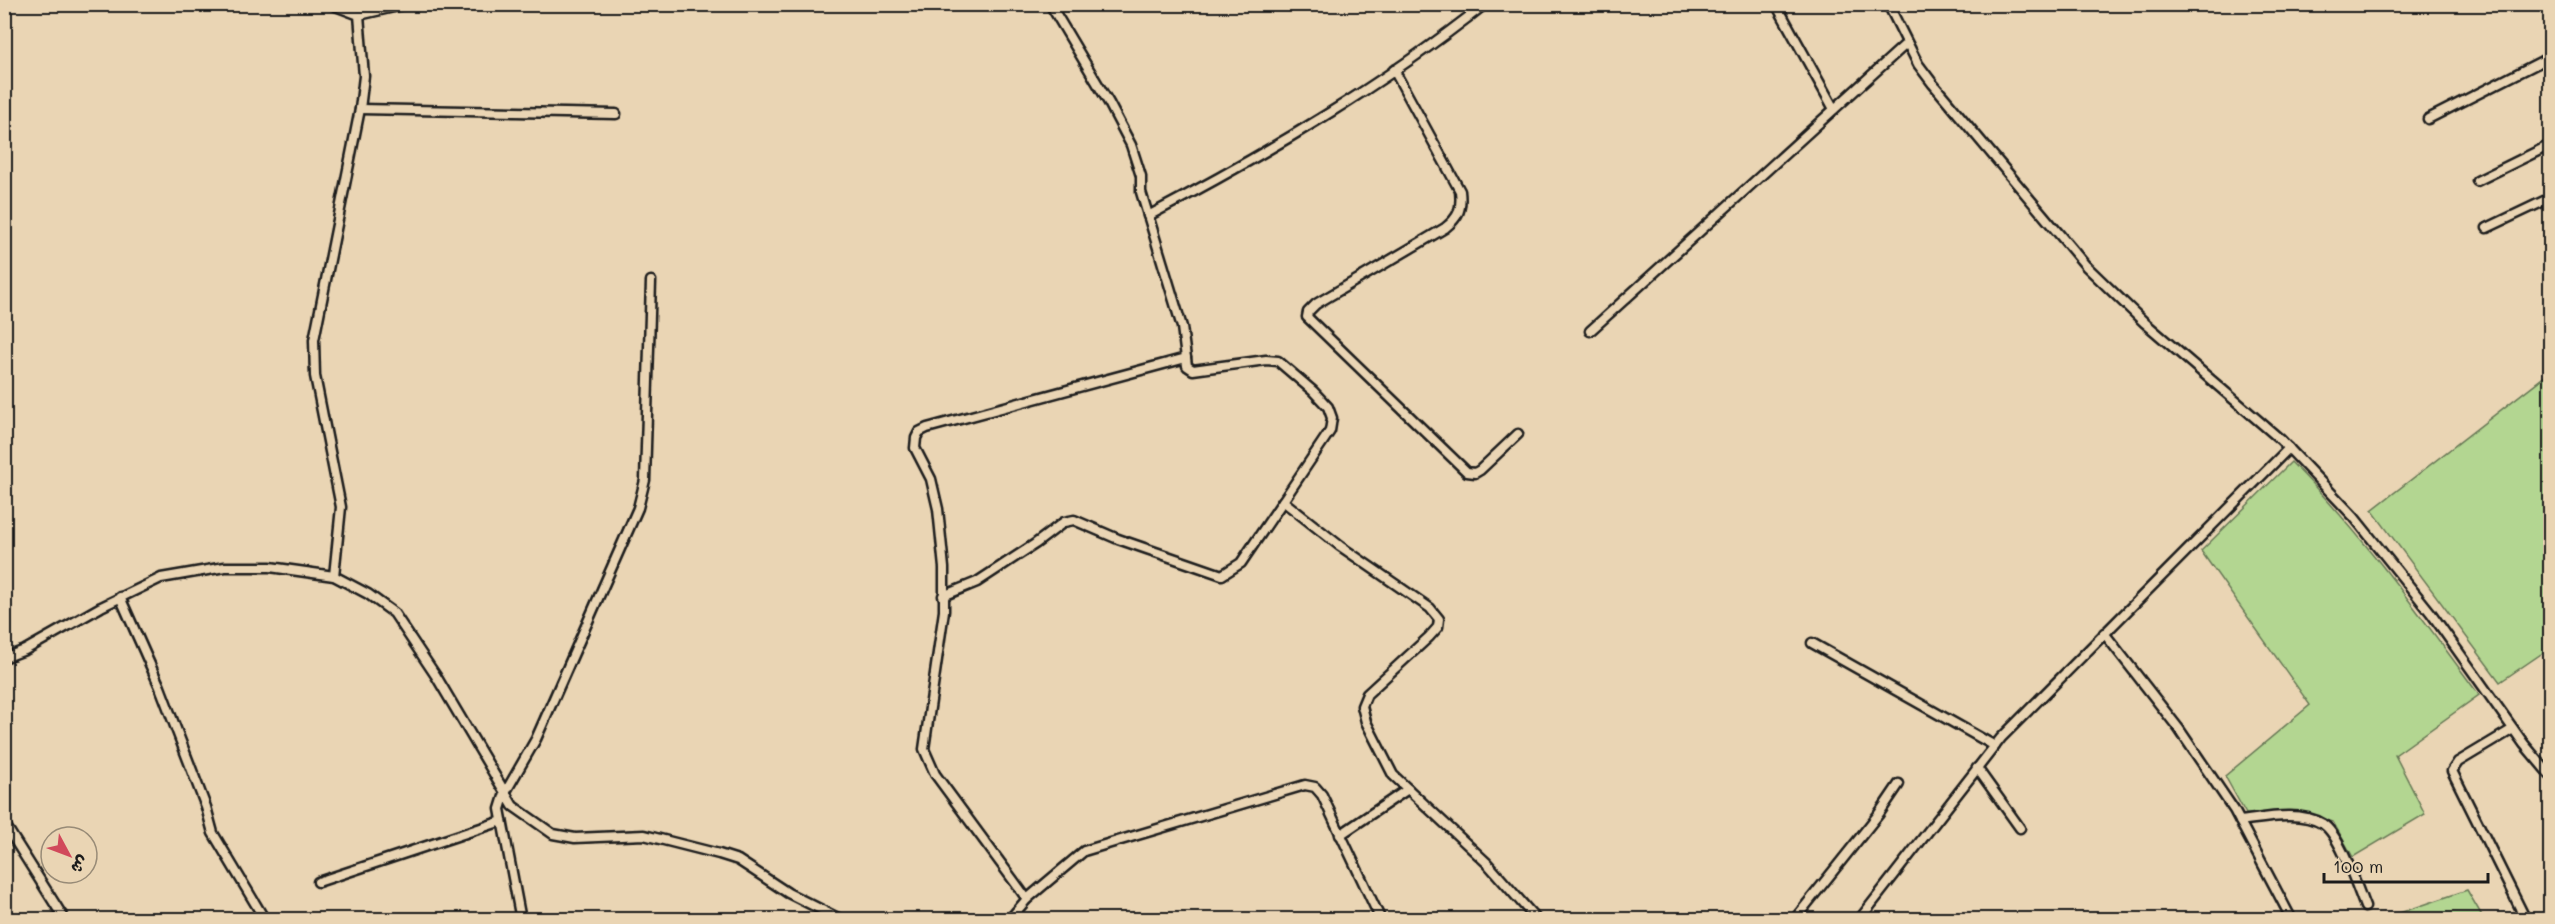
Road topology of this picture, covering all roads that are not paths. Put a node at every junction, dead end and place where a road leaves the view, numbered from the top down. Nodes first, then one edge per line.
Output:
1 (330, 4) edge
2 (407, 4) edge
3 (1050, 4) edge
4 (1485, 4) edge
5 (1776, 4) edge
6 (1888, 4) edge
7 (359, 15) junction
8 (1907, 43) junction
9 (2550, 57) edge
10 (1394, 70) junction
11 (360, 109) junction
12 (1833, 109) junction
13 (616, 114) dead end
14 (2428, 118) dead end
15 (2550, 145) edge
16 (2477, 181) dead end
17 (2550, 198) edge
18 (1148, 216) junction
19 (2487, 228) dead end
20 (651, 281) dead end
21 (1590, 332) dead end
22 (1186, 358) junction
23 (1518, 434) dead end
24 (2289, 448) junction
25 (1284, 501) junction
26 (334, 576) junction
27 (943, 596) junction
28 (120, 597) junction
29 (2104, 633) junction
30 (1812, 643) dead end
31 (4, 658) edge
32 (2513, 729) junction
33 (1995, 746) junction
34 (1977, 768) junction
35 (2550, 775) edge
36 (1899, 784) dead end
37 (1408, 789) junction
38 (505, 794) junction
39 (502, 820) junction
40 (2240, 821) junction
41 (4, 824) edge
42 (2020, 828) dead end
43 (1340, 835) junction
44 (318, 882) dead end
45 (1027, 899) junction
46 (2365, 907) dead end
47 (65, 920) edge
48 (265, 920) edge
49 (521, 920) edge
50 (842, 920) edge
51 (1009, 920) edge
52 (1381, 920) edge
53 (1538, 920) edge
54 (1794, 920) edge
55 (1859, 920) edge
56 (2292, 920) edge
57 (2526, 920) edge

1 - 7 street
2 - 7 street
3 - 18 street
4 - 10 street
5 - 12 street
6 - 8 street
7 - 11 street
8 - 12 street
8 - 24 street
9 - 14 street
10 - 18 street
10 - 23 street
11 - 13 street
11 - 26 street
12 - 21 street
15 - 16 street
17 - 19 street
18 - 22 street
20 - 38 street
22 - 25 street
22 - 27 street
24 - 29 street
24 - 32 street
25 - 27 street
25 - 37 street
26 - 28 street
26 - 38 street
27 - 45 street
28 - 31 street
28 - 48 street
29 - 33 street
29 - 40 street
30 - 33 street
32 - 35 street
32 - 57 street
33 - 34 street
34 - 42 street
34 - 55 street
36 - 54 street
37 - 43 street
37 - 53 street
38 - 39 street
38 - 50 street
39 - 44 street
39 - 49 street
40 - 46 street
40 - 56 street
41 - 47 street
43 - 45 street
43 - 52 street
45 - 51 street

